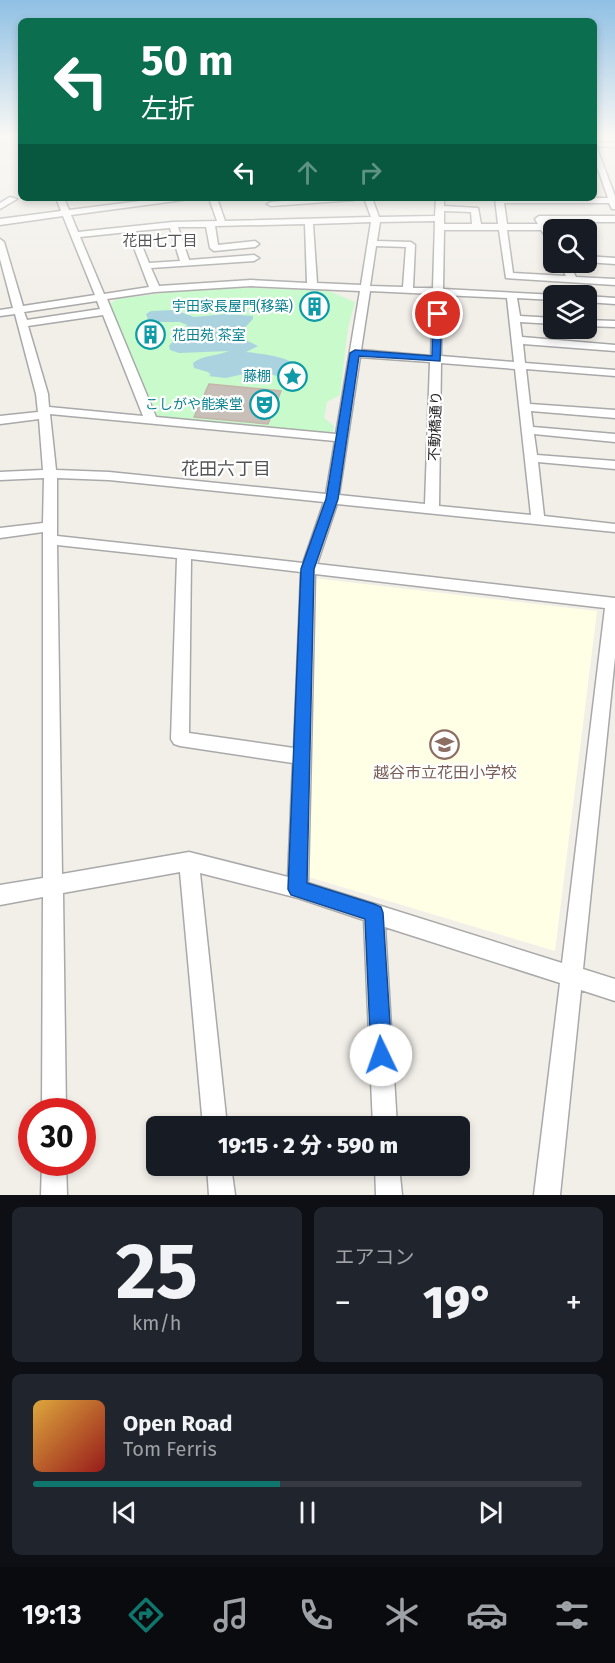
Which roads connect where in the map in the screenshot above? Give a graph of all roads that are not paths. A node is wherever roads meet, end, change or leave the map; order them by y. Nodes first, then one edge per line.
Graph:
1 (13, 199) dead end
2 (61, 201) edge
3 (161, 201) edge
4 (214, 201) edge
5 (270, 201) edge
6 (369, 201) edge
7 (440, 201) edge
8 (500, 201) edge
9 (529, 201) edge
10 (557, 201) edge
11 (575, 201) edge
12 (614, 203) edge
13 (0, 207) edge
14 (66, 214) junction
15 (440, 218) junction
16 (567, 219) edge
17 (597, 219) edge
18 (615, 219) edge
19 (376, 220) junction
20 (0, 222) edge
21 (309, 222) junction
22 (280, 223) junction
23 (541, 223) junction
24 (210, 224) junction
25 (222, 224) junction
26 (257, 224) junction
27 (172, 225) junction
28 (543, 226) edge
29 (477, 227) junction
30 (503, 227) junction
31 (131, 229) junction
32 (75, 235) junction
33 (0, 242) edge
34 (373, 243) junction
35 (255, 244) junction
36 (597, 260) edge
37 (615, 261) edge
38 (185, 263) junction
39 (146, 266) junction
40 (252, 271) junction
41 (569, 273) edge
42 (572, 279) junction
43 (615, 282) edge
44 (312, 285) junction
45 (366, 288) junction
46 (155, 289) junction
47 (408, 290) junction
48 (438, 292) junction
49 (512, 295) junction
50 (543, 296) edge
51 (100, 297) junction
52 (597, 300) edge
53 (615, 301) edge
54 (19, 310) junction
55 (106, 311) junction
56 (0, 313) edge
57 (515, 319) junction
58 (543, 320) edge
59 (597, 323) edge
60 (23, 324) junction
61 (615, 324) edge
62 (518, 340) junction
63 (615, 348) edge
64 (355, 353) junction
65 (437, 359) junction
66 (520, 366) junction
67 (615, 373) edge
68 (525, 407) junction
69 (45, 413) junction
70 (615, 414) edge
71 (0, 420) edge
72 (151, 420) junction
73 (528, 430) junction
74 (342, 438) junction
75 (615, 438) edge
76 (531, 458) junction
77 (615, 465) edge
78 (50, 474) junction
79 (0, 476) edge
80 (332, 499) junction
81 (432, 509) junction
82 (538, 520) junction
83 (615, 528) edge
84 (0, 533) edge
85 (50, 534) junction
86 (184, 554) junction
87 (308, 569) junction
88 (614, 604) edge
89 (302, 757) junction
90 (189, 861) junction
91 (52, 886) junction
92 (298, 889) junction
93 (0, 895) edge
94 (374, 913) junction
95 (572, 976) junction
96 (615, 990) edge
97 (54, 1098) edge
98 (214, 1116) edge
99 (384, 1116) edge
100 (54, 1176) edge
101 (220, 1176) edge
102 (388, 1176) edge
103 (54, 1195) edge
104 (222, 1195) edge
105 (389, 1195) edge
106 (547, 1195) edge

1 - 13 street
2 - 14 street
3 - 14 street
4 - 25 street
5 - 22 street
6 - 19 street
7 - 15 street, 不動橋通り
8 - 30 street
9 - 23 street
10 - 16 street
11 - 12 street
14 - 20 street
14 - 32 street
15 - 19 street
15 - 29 street
15 - 29 street
15 - 48 street, 不動橋通り
17 - 18 street
19 - 21 street
19 - 34 street
21 - 22 street
21 - 44 street
22 - 26 street
23 - 28 street
23 - 30 street
24 - 25 street
24 - 27 street
24 - 35 street
25 - 26 street
26 - 35 street
27 - 31 street
27 - 38 street
29 - 30 street
30 - 42 street
31 - 32 street
31 - 39 street
32 - 51 street
33 - 54 street
34 - 45 street
34 - 47 street
35 - 40 street
36 - 37 street
38 - 39 street
38 - 40 street
39 - 46 street
40 - 44 street
40 - 46 street
41 - 42 street
42 - 43 street
44 - 45 street
45 - 47 street
45 - 64 street
46 - 51 street
47 - 48 street
48 - 49 street
48 - 65 street, 不動橋通り
49 - 50 street
49 - 57 street
51 - 54 street
51 - 55 street
52 - 53 street
54 - 56 street
54 - 60 street
55 - 60 street
55 - 72 street
57 - 58 street
57 - 62 street
59 - 61 street
60 - 69 street
62 - 63 street
62 - 66 street
64 - 65 street
64 - 74 street
65 - 66 street
65 - 81 street, 不動橋通り
66 - 67 street
66 - 68 street
68 - 70 street
68 - 73 street
69 - 71 street
69 - 72 street
69 - 78 street
72 - 74 street
73 - 75 street
73 - 76 street
74 - 80 street
76 - 77 street
76 - 82 street
78 - 79 street
78 - 80 street
78 - 85 street
80 - 81 street
80 - 87 street
81 - 82 street
82 - 83 street
84 - 85 street
85 - 86 street
85 - 91 street
86 - 87 street
86 - 89 street
87 - 88 street
87 - 89 street
88 - 95 street
89 - 92 street
90 - 91 street
90 - 92 street
90 - 98 street
91 - 93 street
91 - 97 street
92 - 94 street
94 - 95 street
94 - 99 street
95 - 96 street
95 - 106 street
100 - 103 street
101 - 104 street
102 - 105 street

